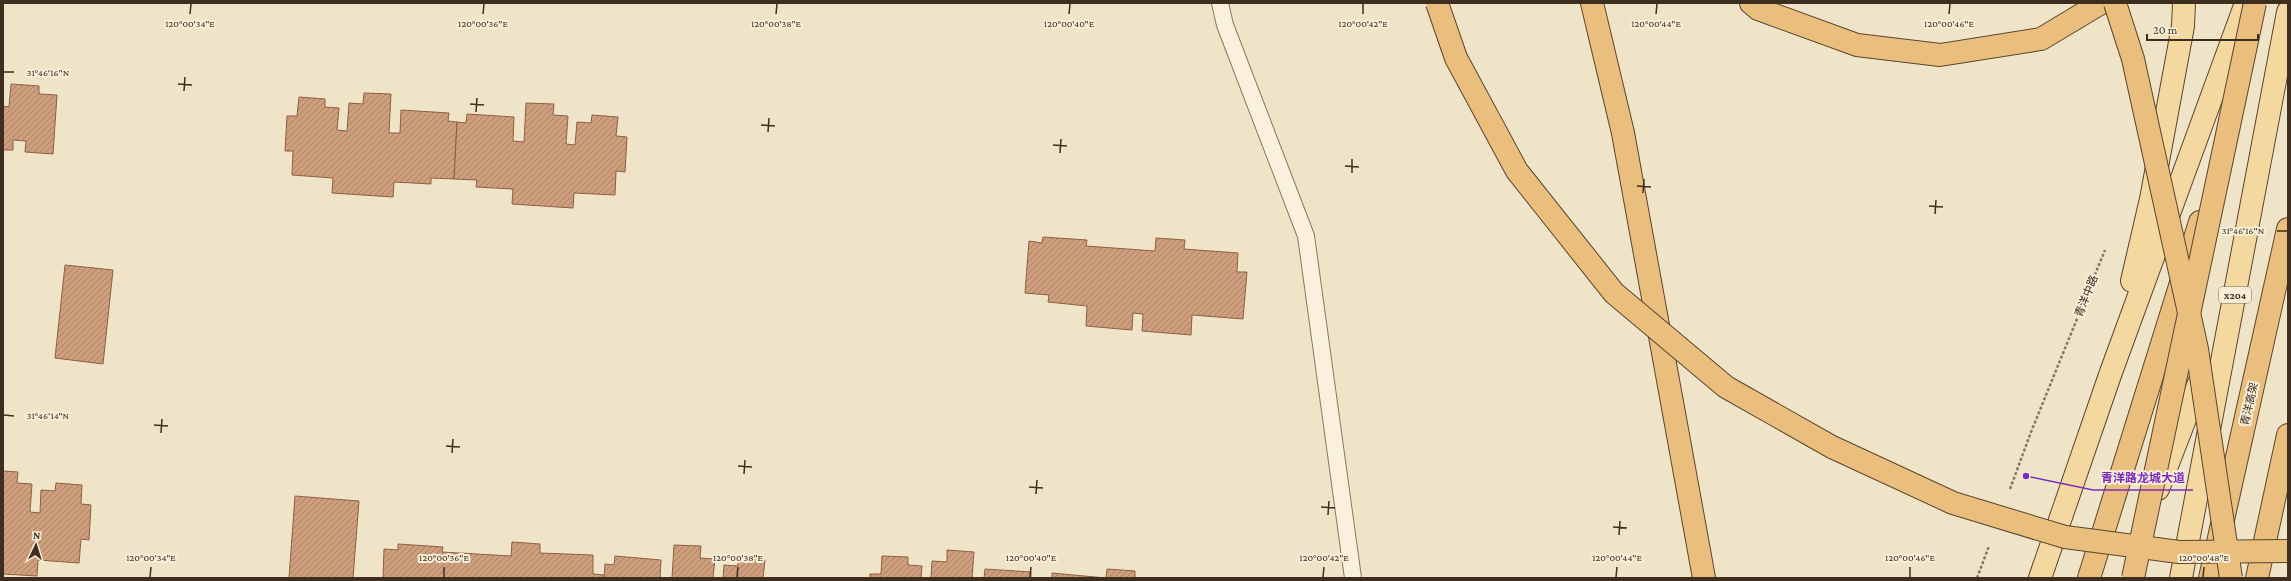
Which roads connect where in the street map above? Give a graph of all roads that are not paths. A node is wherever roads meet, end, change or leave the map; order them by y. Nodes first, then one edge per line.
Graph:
1 (1220, 3) edge
2 (1437, 3) edge
3 (1592, 3) edge
4 (1750, 3) edge
5 (2102, 3) edge
6 (2115, 3) edge
7 (2184, 3) edge
8 (2246, 3) edge
9 (2255, 3) edge
10 (2288, 12) edge
11 (2231, 122) junction
12 (2288, 229) edge
13 (2238, 280) junction
14 (2110, 375) junction
15 (2288, 435) edge
16 (2288, 551) edge
17 (1353, 578) edge
18 (1704, 578) edge
19 (2040, 578) edge
20 (2089, 578) edge
21 (2124, 578) edge
22 (2133, 578) edge
23 (2181, 578) edge
24 (2210, 578) edge
25 (2231, 578) edge
26 (2257, 578) edge

1 - 17 lane
2 - 16 highway, bridge
3 - 18 highway
4 - 5 highway
6 - 25 highway, bridge
7 - 14 main road
8 - 14 main road
9 - 11 highway, bridge
10 - 13 main road, X204
11 - 20 highway, bridge
11 - 22 highway, bridge
12 - 24 highway, 青洋高架, bridge
13 - 21 main road
13 - 23 main road, X204
14 - 19 main road
15 - 26 highway

